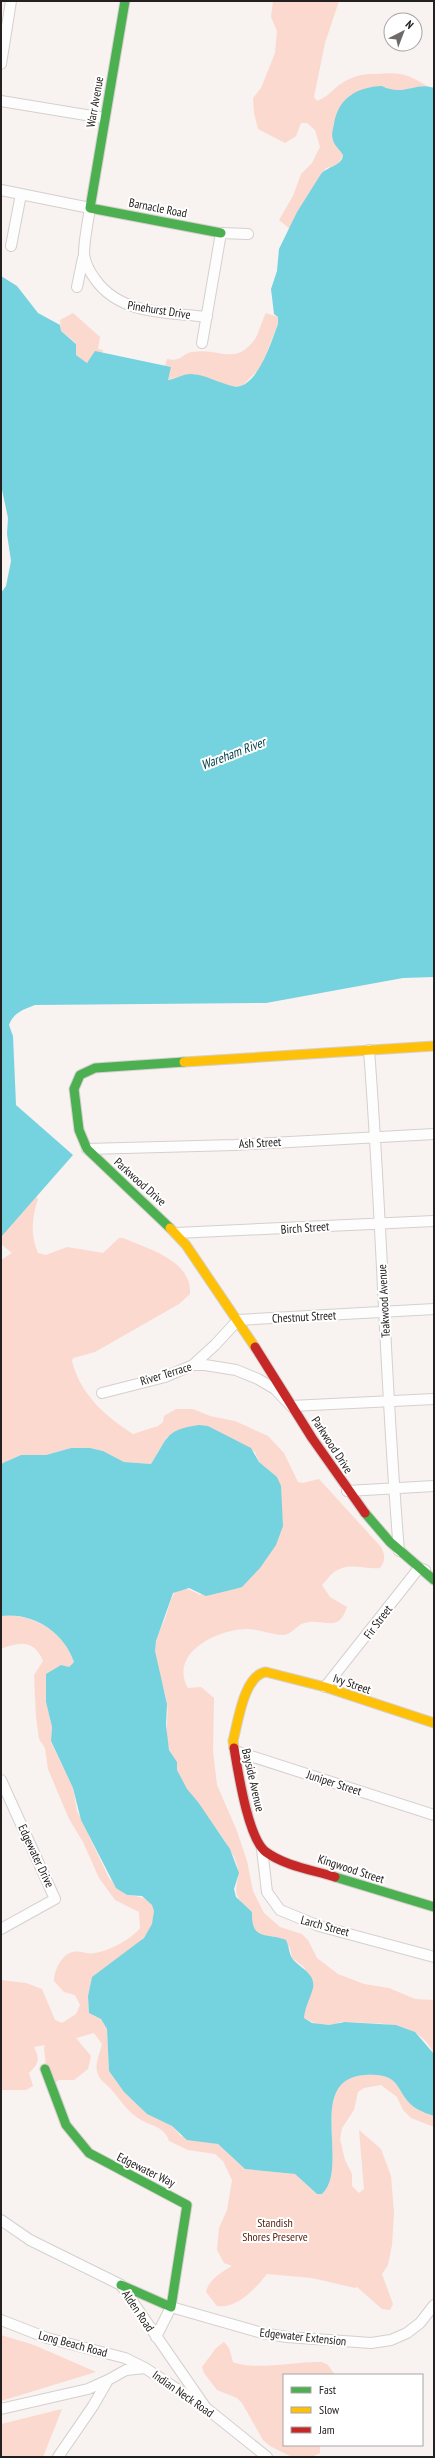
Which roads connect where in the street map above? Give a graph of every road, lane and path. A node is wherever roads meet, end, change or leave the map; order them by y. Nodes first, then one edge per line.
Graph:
1 (11, 1) edge
2 (125, 1) edge
3 (1, 64) edge
4 (1, 101) edge
5 (104, 118) junction
6 (1, 190) edge
7 (21, 194) junction
8 (90, 208) junction
9 (221, 233) junction
10 (248, 234) dead end
11 (11, 246) dead end
12 (84, 254) junction
13 (77, 288) dead end
14 (207, 317) junction
15 (202, 343) dead end
16 (434, 1046) edge
17 (369, 1050) junction
18 (434, 1134) edge
19 (374, 1138) junction
20 (87, 1149) junction
21 (434, 1221) edge
22 (381, 1223) junction
23 (176, 1233) junction
24 (434, 1309) edge
25 (386, 1312) junction
26 (238, 1320) junction
27 (193, 1365) junction
28 (102, 1393) dead end
29 (434, 1399) edge
30 (388, 1401) junction
31 (291, 1406) junction
32 (434, 1486) edge
33 (393, 1488) junction
34 (347, 1491) junction
35 (399, 1551) junction
36 (419, 1568) junction
37 (434, 1573) edge
38 (434, 1580) edge
39 (261, 1673) joint
40 (325, 1688) junction
41 (434, 1723) edge
42 (235, 1751) junction
43 (1, 1780) edge
44 (434, 1815) edge
45 (262, 1849) junction
46 (434, 1907) edge
47 (1, 1929) edge
48 (434, 1957) edge
49 (45, 2069) dead end
50 (1, 2220) edge
51 (121, 2285) junction
52 (434, 2305) edge
53 (171, 2306) junction
54 (1, 2320) edge
55 (156, 2337) junction
56 (145, 2368) junction
57 (108, 2380) junction
58 (206, 2408) junction
59 (1, 2409) edge
60 (58, 2457) edge
61 (267, 2457) edge

1 - 3 street
2 - 5 street, Warr Avenue
4 - 5 street
5 - 8 street, Warr Avenue
6 - 7 street
7 - 8 street
7 - 11 street
8 - 9 street, Barnacle Road
8 - 12 street, Pinehurst Drive
9 - 10 street
9 - 14 street
12 - 13 street
12 - 14 street, Pinehurst Drive
14 - 15 street
16 - 17 street, Parkwood Drive
17 - 19 street, Teakwood Avenue
17 - 20 street, Parkwood Drive
18 - 19 street, Ash Street
19 - 20 street, Ash Street
19 - 22 street, Teakwood Avenue
20 - 23 street, Parkwood Drive
21 - 22 street, Birch Street
22 - 23 street, Birch Street
22 - 25 street, Teakwood Avenue
23 - 26 street, Parkwood Drive
24 - 25 street, Chestnut Street
25 - 26 street, Chestnut Street
25 - 30 street, Teakwood Avenue
26 - 27 street
26 - 31 street, Parkwood Drive
27 - 28 street, River Terrace
27 - 31 street, River Terrace
29 - 30 street
30 - 31 street
30 - 33 street, Teakwood Avenue
31 - 34 street, Parkwood Drive
32 - 33 street
33 - 34 street
33 - 35 street, Teakwood Avenue
34 - 35 street, Parkwood Drive
35 - 36 street, Parkwood Drive
36 - 37 street
36 - 38 street, Parkwood Drive
36 - 40 street, Fir Street
39 - 40 street, Ivy Street
39 - 42 street, Bayside Avenue
40 - 41 street, Ivy Street
42 - 44 street, Juniper Street
42 - 45 street, Bayside Avenue
43 - 47 street, Edgewater Drive
45 - 46 street, Kingwood Street
45 - 48 street, Larch Street
49 - 53 street, Edgewater Way
50 - 51 street, Alden Road
51 - 53 street
51 - 55 street, Alden Road
52 - 53 street, Edgewater Extension
53 - 55 street
54 - 56 street, Long Beach Road
55 - 58 street, Alden Road
56 - 57 street, Indian Neck Road
56 - 58 street, Indian Neck Road
57 - 59 street, Indian Neck Road
57 - 60 street
58 - 61 street, Indian Neck Road

